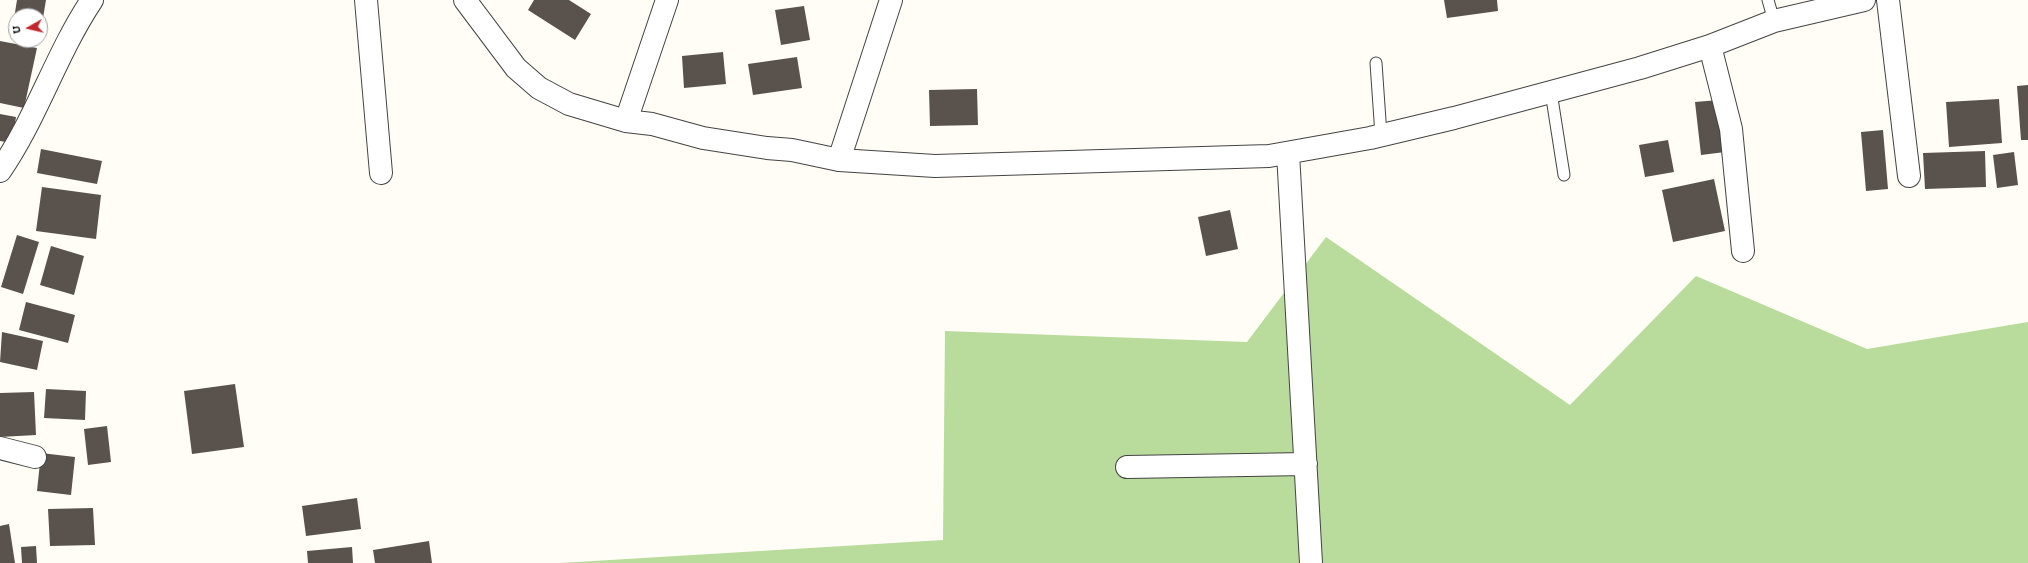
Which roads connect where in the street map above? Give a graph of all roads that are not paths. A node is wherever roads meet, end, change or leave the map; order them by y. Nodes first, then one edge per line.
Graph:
1 (92, 0) edge
2 (366, 0) edge
3 (465, 0) edge
4 (667, 0) edge
5 (892, 0) edge
6 (1768, 0) edge
7 (1864, 0) edge
8 (1888, 0) edge
9 (1774, 21) junction
10 (1710, 46) junction
11 (1376, 63) dead end
12 (1551, 92) junction
13 (626, 120) junction
14 (1381, 135) junction
15 (9, 144) edge
16 (1288, 153) junction
17 (839, 160) junction
18 (0, 171) edge
19 (381, 173) dead end
20 (1564, 175) dead end
21 (1909, 176) dead end
22 (1743, 251) dead end
23 (0, 448) edge
24 (35, 457) dead end
25 (1306, 464) junction
26 (1127, 467) dead end
27 (1312, 563) edge

1 - 15 street
2 - 19 street
3 - 13 street
4 - 13 street
5 - 17 street
6 - 9 lane
7 - 9 street
8 - 21 street
9 - 10 street
10 - 12 street
10 - 22 street
11 - 14 lane
12 - 14 street
12 - 20 lane
13 - 17 street
14 - 16 street
15 - 18 street
16 - 17 street
16 - 25 street
23 - 24 street
25 - 26 street
25 - 27 street

